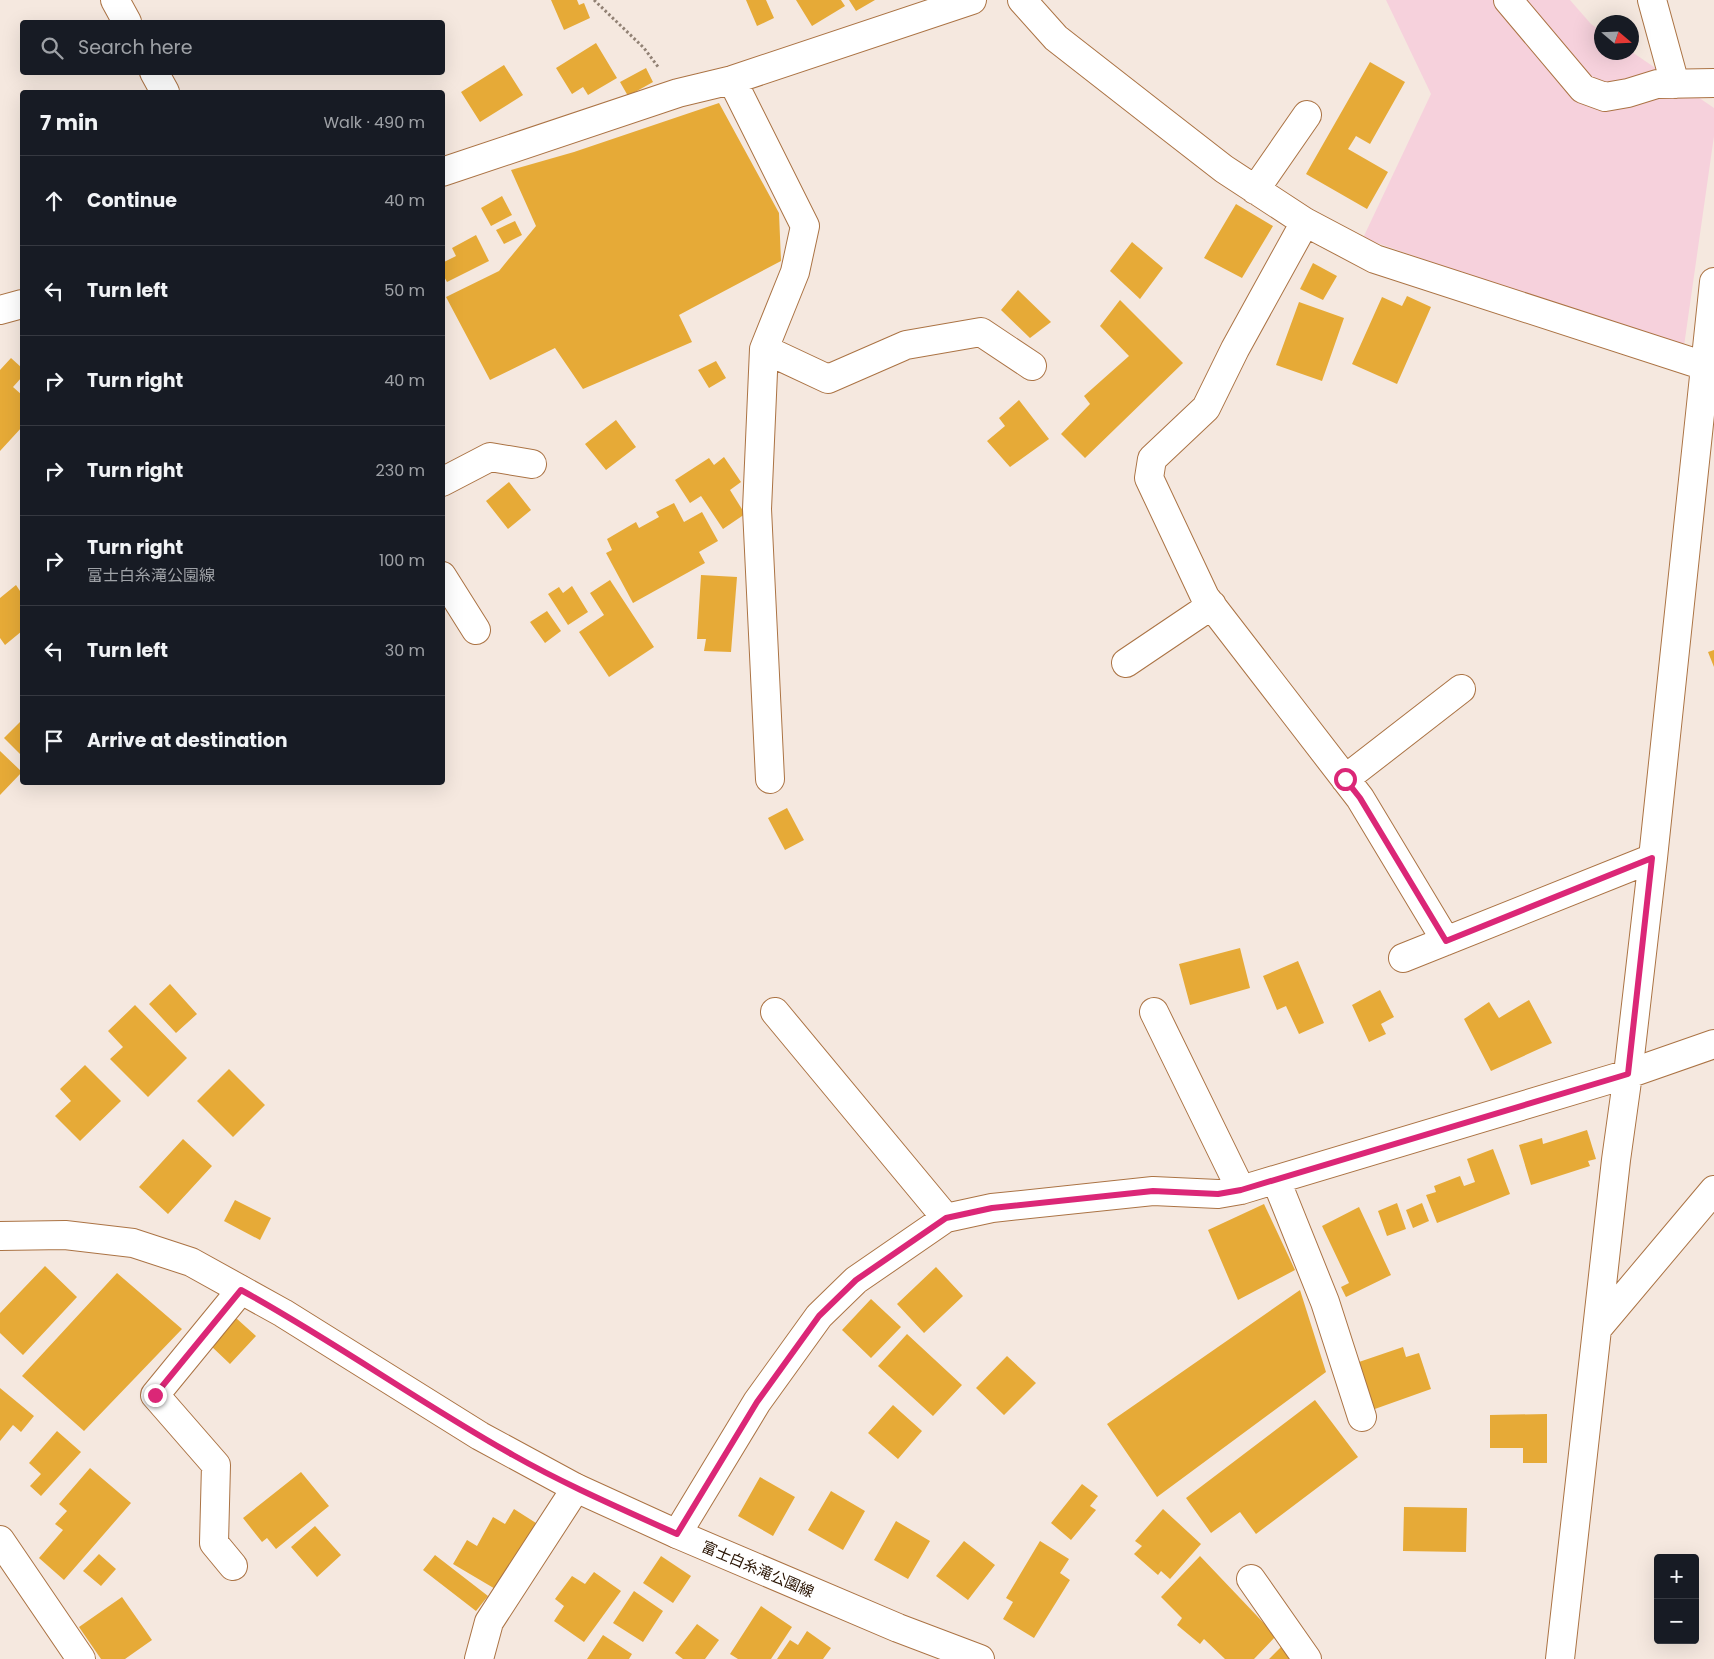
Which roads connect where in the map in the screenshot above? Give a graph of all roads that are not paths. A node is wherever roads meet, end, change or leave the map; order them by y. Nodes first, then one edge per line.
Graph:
1 (115, 0) edge
2 (972, 0) edge
3 (1022, 0) edge
4 (1508, 0) edge
5 (1652, 0) edge
6 (126, 20) edge
7 (156, 75) edge
8 (732, 80) junction
9 (1714, 83) edge
10 (1675, 84) junction
11 (164, 90) edge
12 (1307, 115) dead end
13 (445, 171) edge
14 (1256, 190) junction
15 (1306, 222) junction
16 (1714, 282) edge
17 (20, 305) edge
18 (0, 310) edge
19 (764, 349) junction
20 (1032, 366) dead end
21 (1710, 369) edge
22 (532, 464) dead end
23 (445, 480) edge
24 (445, 581) edge
25 (1212, 606) junction
26 (476, 630) dead end
27 (1126, 663) dead end
28 (1461, 689) dead end
29 (770, 779) dead end
30 (1345, 779) junction
31 (1652, 858) junction
32 (1446, 941) junction
33 (1403, 958) dead end
34 (775, 1012) dead end
35 (1154, 1012) dead end
36 (1714, 1044) edge
37 (1628, 1074) junction
38 (1276, 1180) junction
39 (1241, 1190) junction
40 (1714, 1190) edge
41 (946, 1218) junction
42 (0, 1236) edge
43 (241, 1290) junction
44 (1597, 1329) junction
45 (1362, 1417) dead end
46 (576, 1488) junction
47 (677, 1534) junction
48 (0, 1540) edge
49 (233, 1566) dead end
50 (1251, 1579) dead end
51 (81, 1659) edge
52 (479, 1659) edge
53 (980, 1659) edge
54 (1308, 1659) edge
55 (1560, 1659) edge

1 - 6 street
2 - 8 street
3 - 14 street
4 - 10 street
5 - 10 street
7 - 11 street
8 - 13 street
8 - 19 street
9 - 10 street
12 - 14 street
14 - 15 street
15 - 21 street
15 - 25 street
16 - 21 street
17 - 18 street
19 - 20 street
19 - 29 street
21 - 31 street
22 - 23 street
24 - 26 street
25 - 27 street
25 - 30 street
28 - 30 street
30 - 32 street
31 - 32 street
31 - 37 street
32 - 33 street
34 - 41 street
35 - 39 street
36 - 37 street
37 - 38 street
37 - 44 street
38 - 39 street
38 - 45 street
39 - 41 street
40 - 44 street
41 - 47 street
42 - 43 street, 富士白糸滝公園線
43 - 46 street, 富士白糸滝公園線
43 - 49 street
44 - 55 street
46 - 47 street, 富士白糸滝公園線
46 - 52 street
47 - 53 street, 富士白糸滝公園線
48 - 51 street
50 - 54 street

